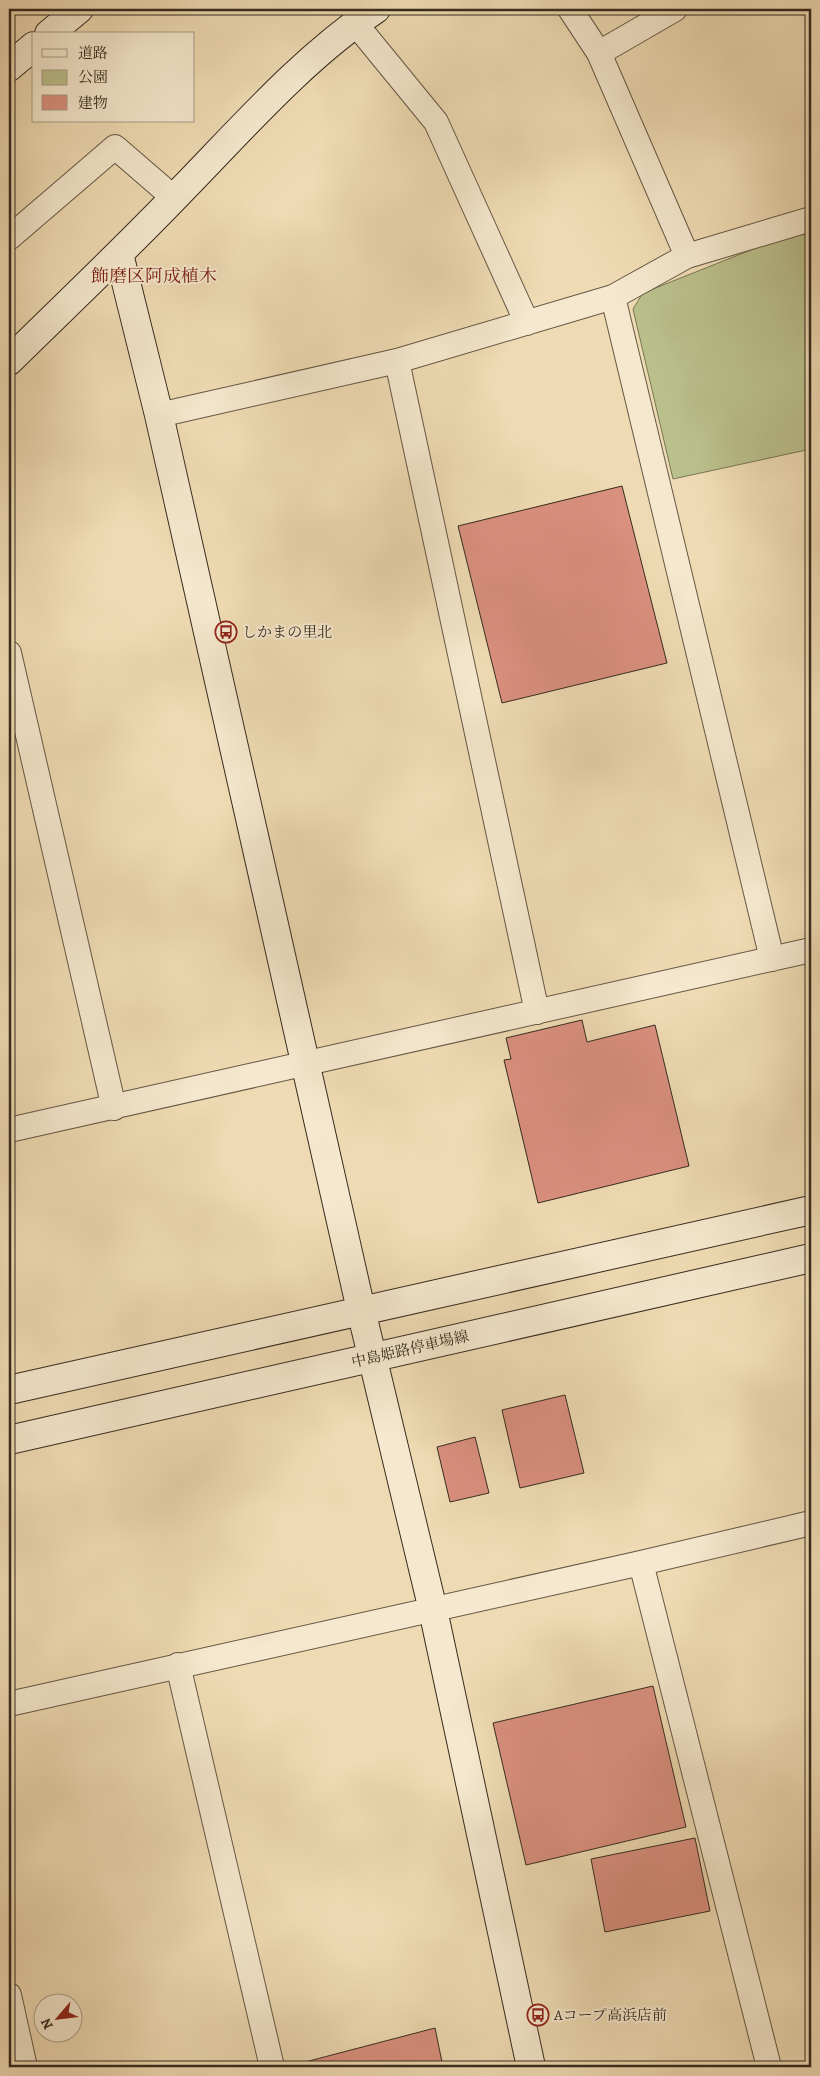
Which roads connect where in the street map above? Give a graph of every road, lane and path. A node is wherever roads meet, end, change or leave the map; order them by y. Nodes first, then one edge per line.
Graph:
1 (79, 9) edge
2 (570, 9) edge
3 (675, 9) edge
4 (366, 16) edge
5 (51, 32) edge
6 (32, 48) edge
7 (599, 53) junction
8 (9, 67) edge
9 (174, 198) junction
10 (811, 219) edge
11 (9, 238) edge
12 (119, 254) junction
13 (687, 256) junction
14 (613, 297) junction
15 (527, 323) junction
16 (9, 361) edge
17 (397, 361) junction
18 (159, 415) junction
19 (9, 653) edge
20 (811, 950) edge
21 (772, 959) junction
22 (538, 1012) junction
23 (306, 1064) junction
24 (114, 1108) junction
25 (9, 1130) edge
26 (811, 1210) edge
27 (811, 1258) edge
28 (361, 1310) junction
29 (373, 1358) junction
30 (9, 1390) edge
31 (9, 1440) edge
32 (811, 1523) edge
33 (641, 1563) junction
34 (433, 1610) junction
35 (178, 1665) junction
36 (9, 1704) edge
37 (9, 1995) edge
38 (26, 2067) edge
39 (272, 2067) edge
40 (531, 2067) edge
41 (769, 2067) edge

1 - 5 street
2 - 7 street
3 - 7 street
4 - 9 street
4 - 15 street
6 - 8 street
7 - 13 street
9 - 11 street
9 - 12 street
10 - 13 street
12 - 16 street
12 - 18 street
13 - 14 street
14 - 15 street
14 - 21 street
15 - 17 street
17 - 18 street
17 - 22 street
18 - 23 street
19 - 24 street
20 - 21 street
21 - 22 street
22 - 23 street
23 - 24 street
23 - 28 street
24 - 25 street
26 - 28 street
27 - 29 street, 中島姫路停車場線
28 - 29 street
28 - 30 street
29 - 31 street, 中島姫路停車場線
29 - 34 street
32 - 33 street
33 - 34 street
33 - 41 street
34 - 35 street
34 - 40 street
35 - 36 street
35 - 39 street
37 - 38 street

